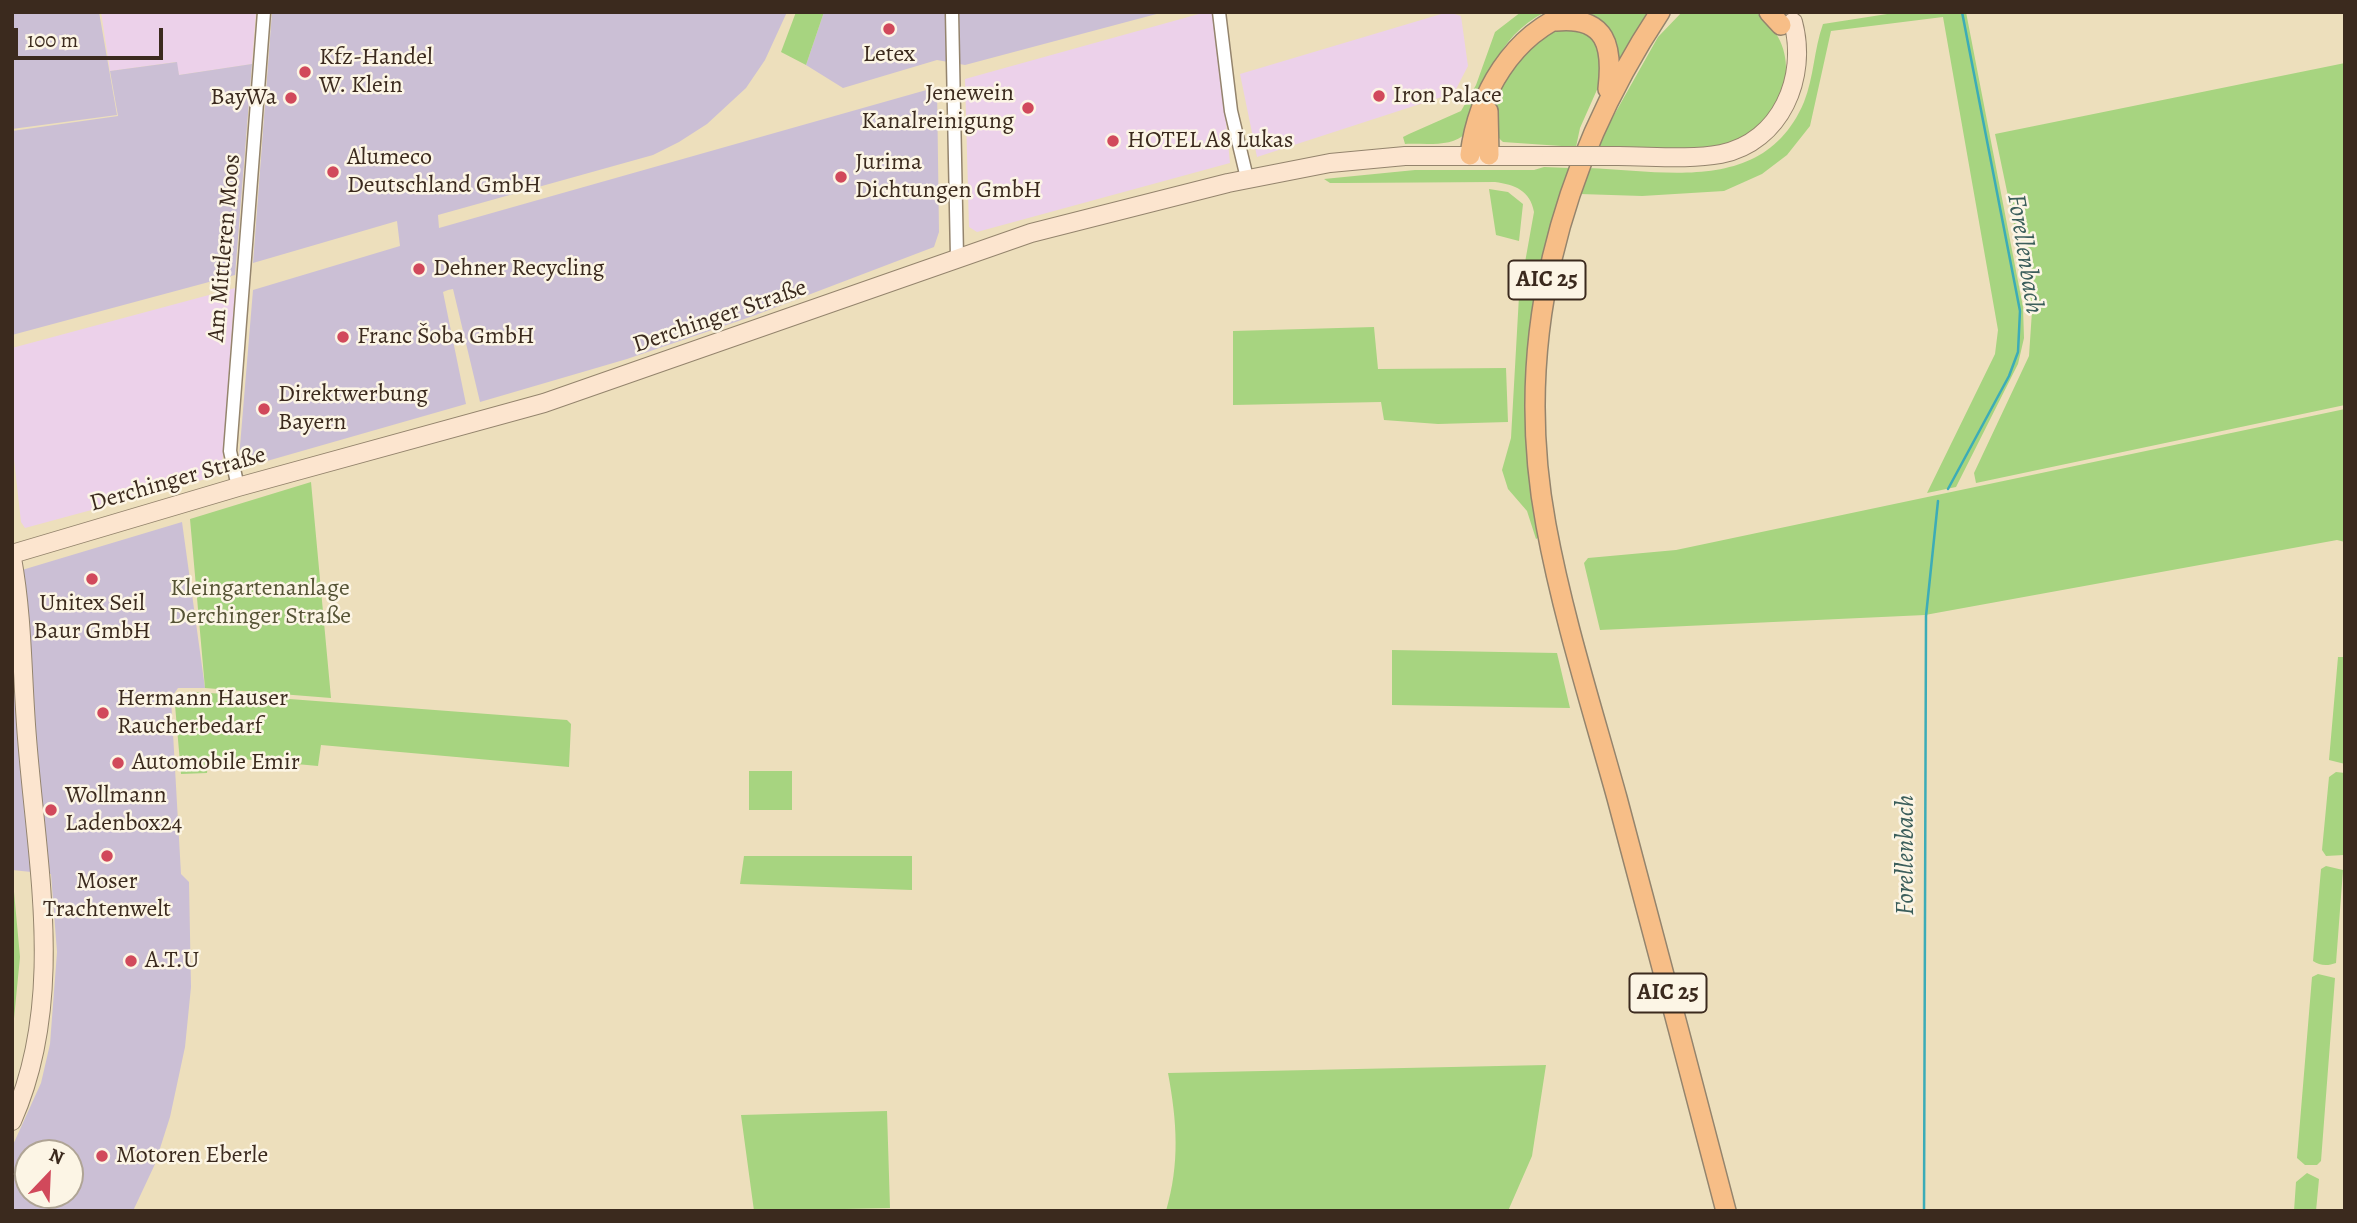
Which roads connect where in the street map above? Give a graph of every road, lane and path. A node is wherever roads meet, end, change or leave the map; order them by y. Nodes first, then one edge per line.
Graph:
1 (264, 12) edge
2 (952, 12) edge
3 (1219, 12) edge
4 (1572, 12) edge
5 (1660, 12) edge
6 (1671, 12) edge
7 (1783, 18) edge
8 (1552, 22) junction
9 (1646, 33) junction
10 (1607, 99) junction
11 (1480, 155) junction
12 (1247, 178) junction
13 (957, 257) junction
14 (237, 487) junction
15 (12, 556) edge
16 (12, 694) edge
17 (12, 1097) edge
18 (12, 1121) edge
19 (1726, 1211) edge

1 - 14 street, Am Mittleren Moos
2 - 13 street
3 - 12 street
4 - 8 main road
5 - 9 main road, AIC 25
6 - 9 main road
7 - 11 main road, Derchinger Straße, bridge
8 - 10 main road
8 - 11 main road
9 - 10 main road, AIC 25
10 - 19 main road, AIC 25
11 - 12 main road, Derchinger Straße
12 - 13 main road, Derchinger Straße
13 - 14 main road, Derchinger Straße
14 - 15 main road, Derchinger Straße
15 - 18 main road
16 - 17 main road

